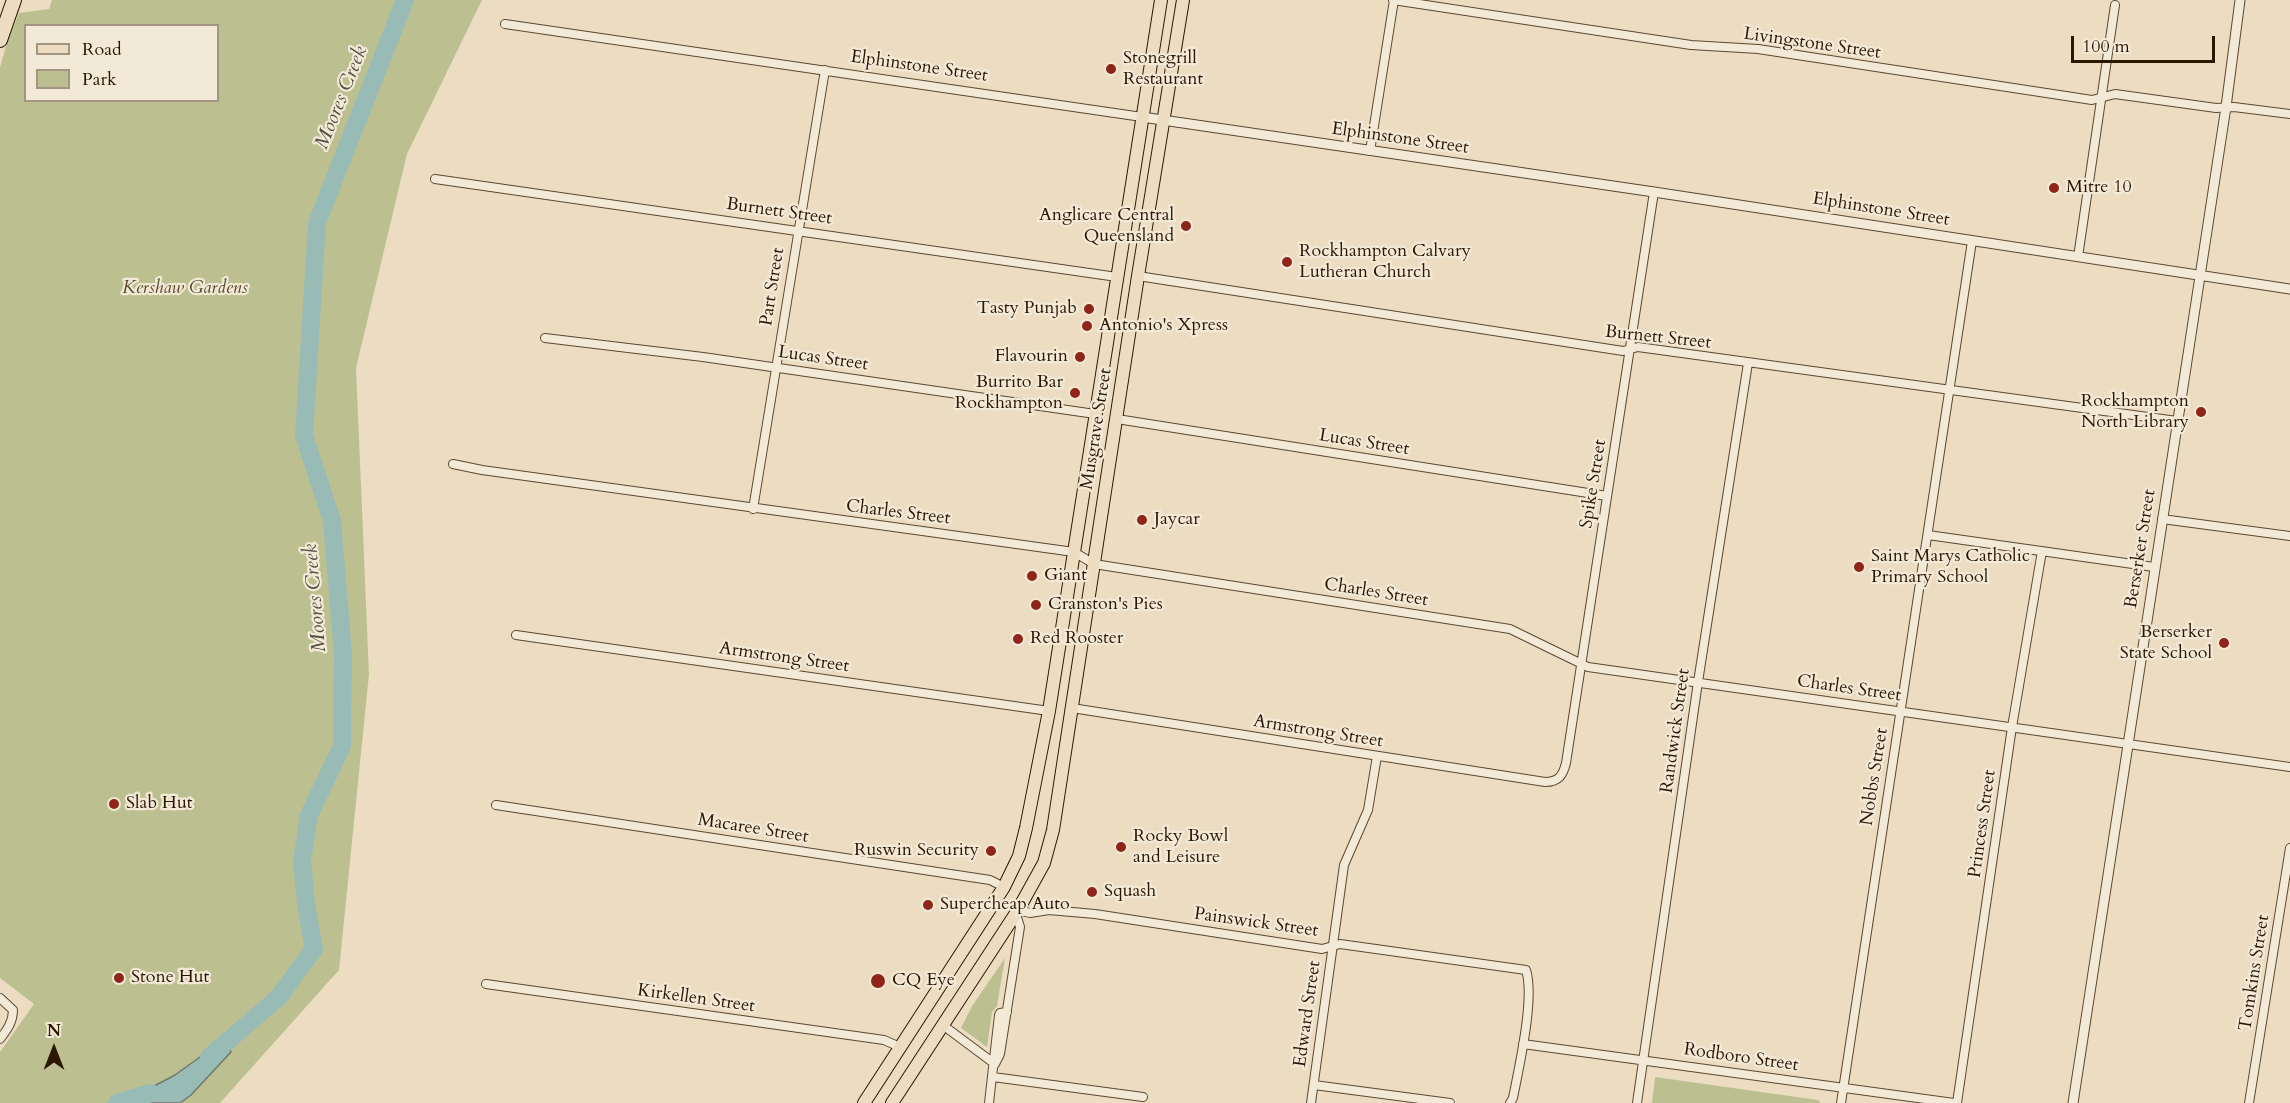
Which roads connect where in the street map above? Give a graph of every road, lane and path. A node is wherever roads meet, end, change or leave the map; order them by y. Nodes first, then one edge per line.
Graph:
1 (1161, 0) edge
2 (1183, 0) edge
3 (1394, 0) edge
4 (2240, 0) edge
5 (15, 3) edge
6 (2115, 5) dead end
7 (505, 24) dead end
8 (0, 40) edge
9 (825, 70) junction
10 (2102, 98) junction
11 (2226, 107) junction
12 (2290, 114) edge
13 (1142, 117) junction
14 (1164, 121) junction
15 (1370, 151) junction
16 (435, 179) dead end
17 (1654, 192) junction
18 (798, 230) junction
19 (1972, 241) junction
20 (2078, 257) junction
21 (1138, 276) junction
22 (2199, 276) junction
23 (1117, 277) junction
24 (2290, 290) edge
25 (545, 339) dead end
26 (1630, 349) junction
27 (1748, 363) junction
28 (776, 368) junction
29 (1950, 391) junction
30 (1095, 414) junction
31 (1117, 419) junction
32 (2177, 421) junction
33 (453, 464) dead end
34 (1607, 496) junction
35 (753, 509) junction
36 (2162, 519) junction
37 (1928, 535) junction
38 (2290, 536) edge
39 (2042, 551) junction
40 (1074, 552) junction
41 (1094, 564) junction
42 (2154, 567) junction
43 (516, 635) dead end
44 (1581, 662) junction
45 (1698, 682) junction
46 (1072, 708) junction
47 (1049, 711) junction
48 (1900, 711) junction
49 (2012, 727) junction
50 (2127, 743) junction
51 (1377, 756) junction
52 (2290, 767) edge
53 (1559, 778) joint
54 (496, 805) dead end
55 (2290, 848) edge
56 (1004, 887) junction
57 (1017, 912) junction
58 (1333, 946) junction
59 (486, 984) dead end
60 (0, 998) edge
61 (944, 1026) junction
62 (0, 1039) edge
63 (1523, 1044) junction
64 (900, 1047) junction
65 (1643, 1060) junction
66 (995, 1064) junction
67 (993, 1077) junction
68 (1314, 1085) junction
69 (1844, 1088) junction
70 (1143, 1097) dead end
71 (864, 1103) edge
72 (892, 1103) edge
73 (989, 1103) edge
74 (1311, 1103) edge
75 (1450, 1103) edge
76 (1510, 1103) edge
77 (1637, 1103) edge
78 (1841, 1103) edge
79 (1956, 1103) edge
80 (2073, 1103) edge
81 (2249, 1103) edge

1 - 13 main road, Musgrave Street
2 - 14 main road, Musgrave Street
3 - 10 street, Livingstone Street
3 - 15 street
4 - 11 street, Berserker Street
5 - 8 highway
6 - 10 street
7 - 9 street, Elphinstone Street
9 - 13 street, Elphinstone Street
9 - 18 street, Part Street
10 - 11 street, Livingstone Street
10 - 20 street
11 - 12 street, Livingstone Street
11 - 22 street, Berserker Street
13 - 14 street, Elphinstone Street
13 - 23 main road, Musgrave Street
14 - 15 street, Elphinstone Street
14 - 21 main road, Musgrave Street
15 - 17 street, Elphinstone Street
16 - 18 street, Burnett Street
17 - 19 street, Elphinstone Street
17 - 26 street, Spike Street
18 - 23 street, Burnett Street
18 - 28 street, Part Street
19 - 20 street, Elphinstone Street
19 - 29 street, Nobbs Street
20 - 22 street, Elphinstone Street
21 - 26 street, Burnett Street
21 - 31 main road, Musgrave Street
22 - 24 street, Elphinstone Street
22 - 32 street, Berserker Street
23 - 30 main road, Musgrave Street
25 - 28 street, Lucas Street
26 - 27 street, Burnett Street
26 - 34 street, Spike Street
27 - 29 street, Burnett Street
27 - 45 street, Randwick Street
28 - 30 street, Lucas Street
28 - 35 street, Part Street
29 - 32 street, Burnett Street
29 - 37 street, Nobbs Street
30 - 40 main road, Musgrave Street
31 - 34 street, Lucas Street
31 - 41 main road, Musgrave Street
32 - 36 street, Berserker Street
33 - 35 street, Charles Street
34 - 44 street, Spike Street
35 - 40 street, Charles Street
36 - 38 street
36 - 42 street, Berserker Street
37 - 39 street
37 - 48 street, Nobbs Street
39 - 42 street
39 - 49 street, Princess Street
40 - 41 street, Charles Street
40 - 47 main road, Musgrave Street
41 - 44 street, Charles Street
41 - 46 main road, Musgrave Street
42 - 50 street, Berserker Street
43 - 47 street, Armstrong Street
44 - 45 street, Charles Street
44 - 53 street, Spike Street
45 - 48 street, Charles Street
45 - 65 street, Randwick Street
46 - 51 street, Armstrong Street
46 - 57 main road, Musgrave Street
47 - 56 main road, Musgrave Street
48 - 49 street, Charles Street
48 - 69 street, Nobbs Street
49 - 50 street, Charles Street
49 - 79 street, Princess Street
50 - 52 street, Charles Street
50 - 80 street, Berserker Street
51 - 53 street, Armstrong Street
51 - 58 street, Edward Street
54 - 56 street, Macaree Street
55 - 81 street, Tomkins Street
56 - 64 main road, Musgrave Street
57 - 58 street, Painswick Street
57 - 61 main road, Musgrave Street
57 - 66 street
58 - 63 street, Painswick Street
58 - 68 street, Edward Street
59 - 64 street, Kirkellen Street
60 - 62 street
61 - 66 street
61 - 72 main road, Musgrave Street
63 - 65 street, Rodboro Street
63 - 76 street
64 - 71 main road, Musgrave Street
65 - 69 street, Rodboro Street
65 - 77 street, Randwick Street
66 - 67 street
67 - 70 street
67 - 73 street
68 - 74 street, Edward Street
68 - 75 street
69 - 78 street, Nobbs Street
69 - 79 street, Rodboro Street

